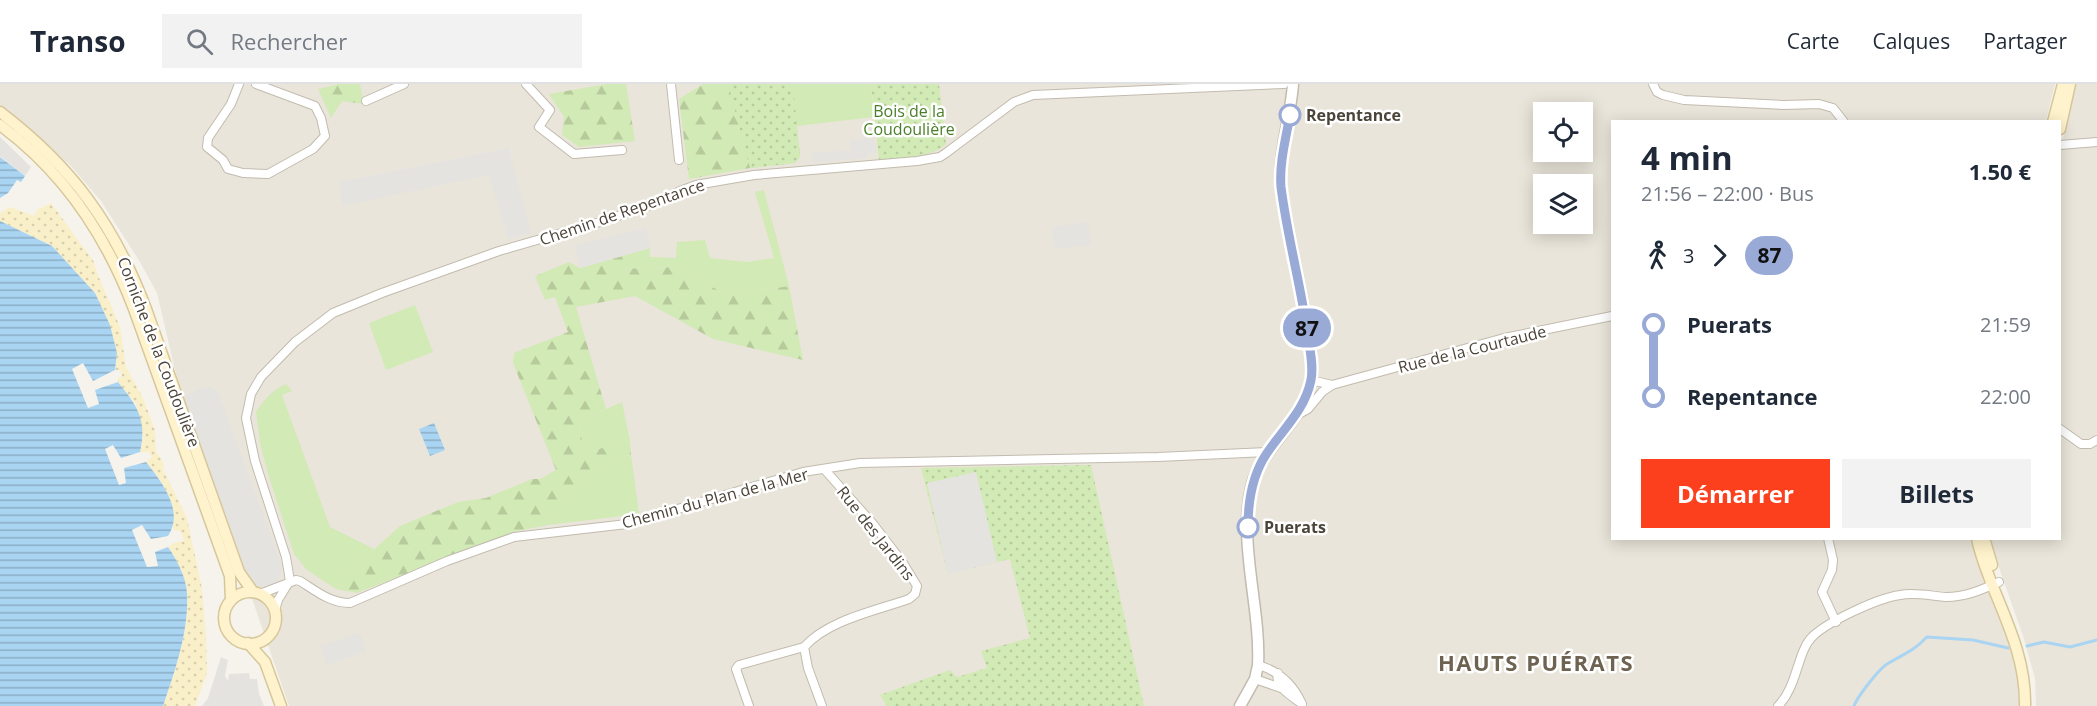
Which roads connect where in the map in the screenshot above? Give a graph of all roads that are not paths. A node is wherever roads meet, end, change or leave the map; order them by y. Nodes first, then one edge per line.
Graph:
1 (239, 84) edge
2 (256, 84) edge
3 (404, 84) edge
4 (526, 84) edge
5 (671, 84) edge
6 (1284, 84) edge
7 (1293, 84) edge
8 (1653, 84) edge
9 (2063, 84) edge
10 (2070, 84) edge
11 (366, 102) dead end
12 (0, 112) edge
13 (1842, 120) edge
14 (2054, 120) edge
15 (2061, 124) edge
16 (0, 125) edge
17 (2097, 142) edge
18 (2061, 144) edge
19 (622, 150) dead end
20 (679, 160) dead end
21 (1611, 316) edge
22 (1311, 380) junction
23 (1332, 385) junction
24 (1322, 392) junction
25 (1296, 416) junction
26 (2061, 430) edge
27 (2097, 440) edge
28 (1267, 452) junction
29 (825, 470) junction
30 (1828, 540) edge
31 (1978, 540) edge
32 (1985, 540) edge
33 (290, 581) junction
34 (1996, 584) junction
35 (257, 593) junction
36 (231, 600) junction
37 (274, 610) junction
38 (1836, 622) junction
39 (267, 636) junction
40 (248, 643) junction
41 (804, 647) junction
42 (265, 662) junction
43 (1258, 665) junction
44 (1278, 673) junction
45 (1255, 679) junction
46 (1283, 688) junction
47 (1303, 705) edge
48 (281, 706) edge
49 (749, 706) edge
50 (822, 706) edge
51 (1240, 706) edge
52 (1778, 706) edge
53 (2025, 706) edge
54 (2032, 706) edge

1 - 2 street
3 - 11 street
4 - 19 street
5 - 20 street
6 - 33 street, Chemin de Repentance
7 - 22 street
8 - 13 street
9 - 14 main road
10 - 15 main road
12 - 35 main road, Corniche de la Coudoulière
16 - 36 main road, Corniche de la Coudoulière
17 - 18 street
21 - 23 street, Rue de la Courtaude
22 - 23 street, Rue de la Courtaude
22 - 24 street
22 - 25 street
23 - 24 street, Rue de la Courtaude
24 - 25 street, Rue de la Courtaude
25 - 28 street
26 - 27 street
28 - 29 street, Chemin du Plan de la Mer
28 - 43 street
29 - 33 street, Chemin du Plan de la Mer
29 - 41 street, Rue des Jardins
30 - 38 street
31 - 34 main road
32 - 34 main road
33 - 35 street
33 - 37 street
34 - 38 street
34 - 53 main road
34 - 54 main road
35 - 36 main road
35 - 37 main road
36 - 40 main road
37 - 39 main road
38 - 52 street
39 - 40 main road
39 - 42 main road
40 - 42 main road
41 - 49 street
41 - 50 street
42 - 48 main road
43 - 44 street
43 - 45 street
44 - 46 street
44 - 47 street
45 - 46 street
45 - 51 street
46 - 47 street

